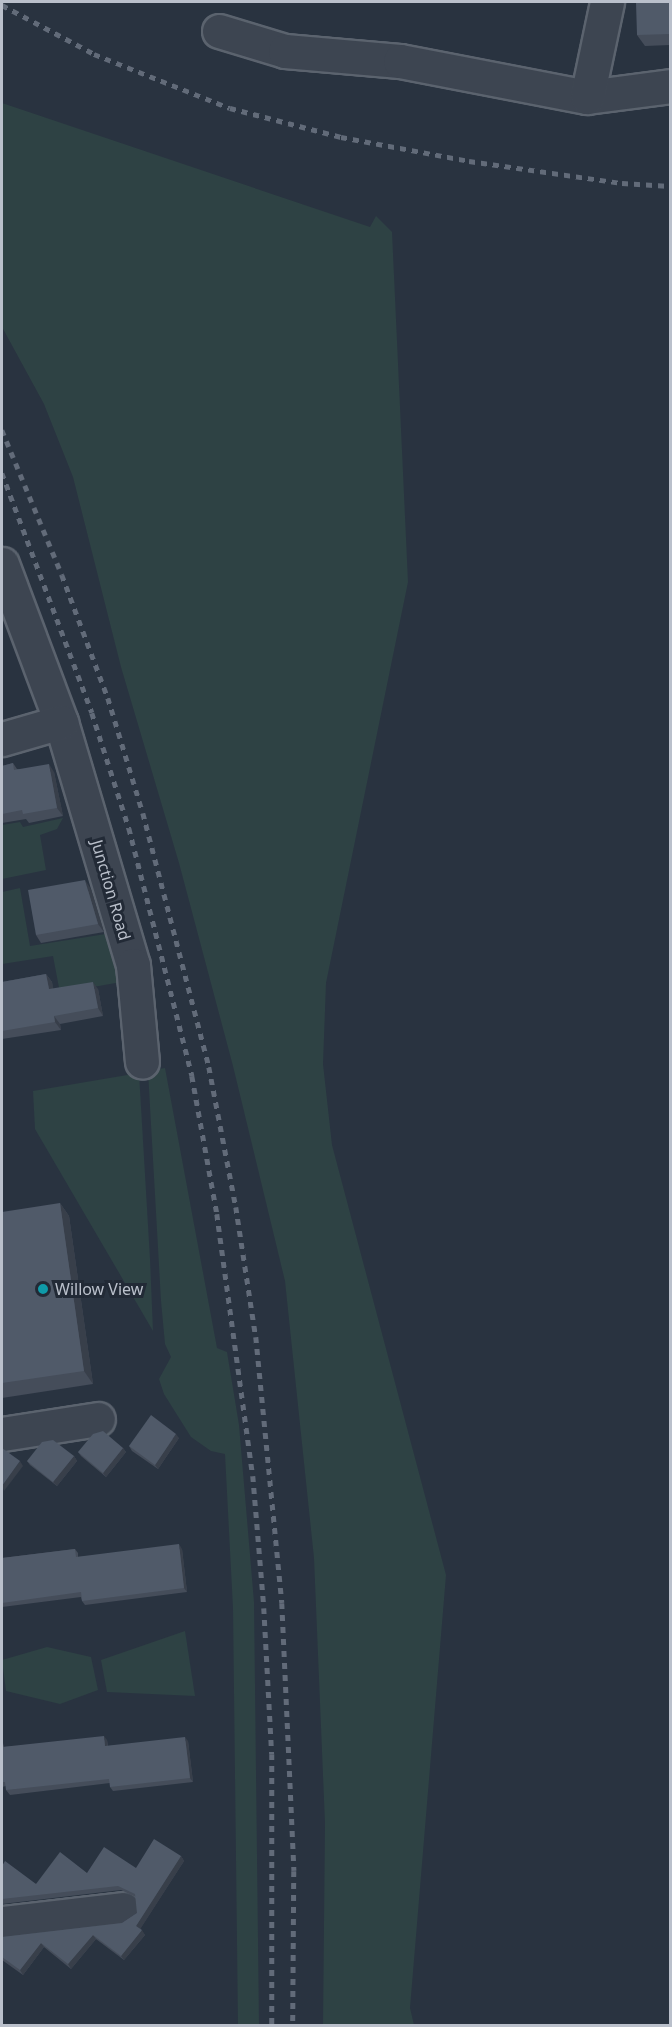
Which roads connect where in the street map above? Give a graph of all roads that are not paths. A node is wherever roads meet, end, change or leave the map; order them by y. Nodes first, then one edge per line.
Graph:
1 (607, 2) edge
2 (219, 31) dead end
3 (670, 86) edge
4 (587, 97) junction
5 (2, 564) edge
6 (62, 722) junction
7 (2, 740) edge
8 (142, 1062) dead end
9 (98, 1419) dead end
10 (2, 1434) edge
11 (123, 1909) dead end
12 (2, 1923) edge

1 - 4 street
2 - 4 street
3 - 4 street
5 - 6 street, Junction Road
6 - 7 street
6 - 8 street, Junction Road
9 - 10 street
11 - 12 street

